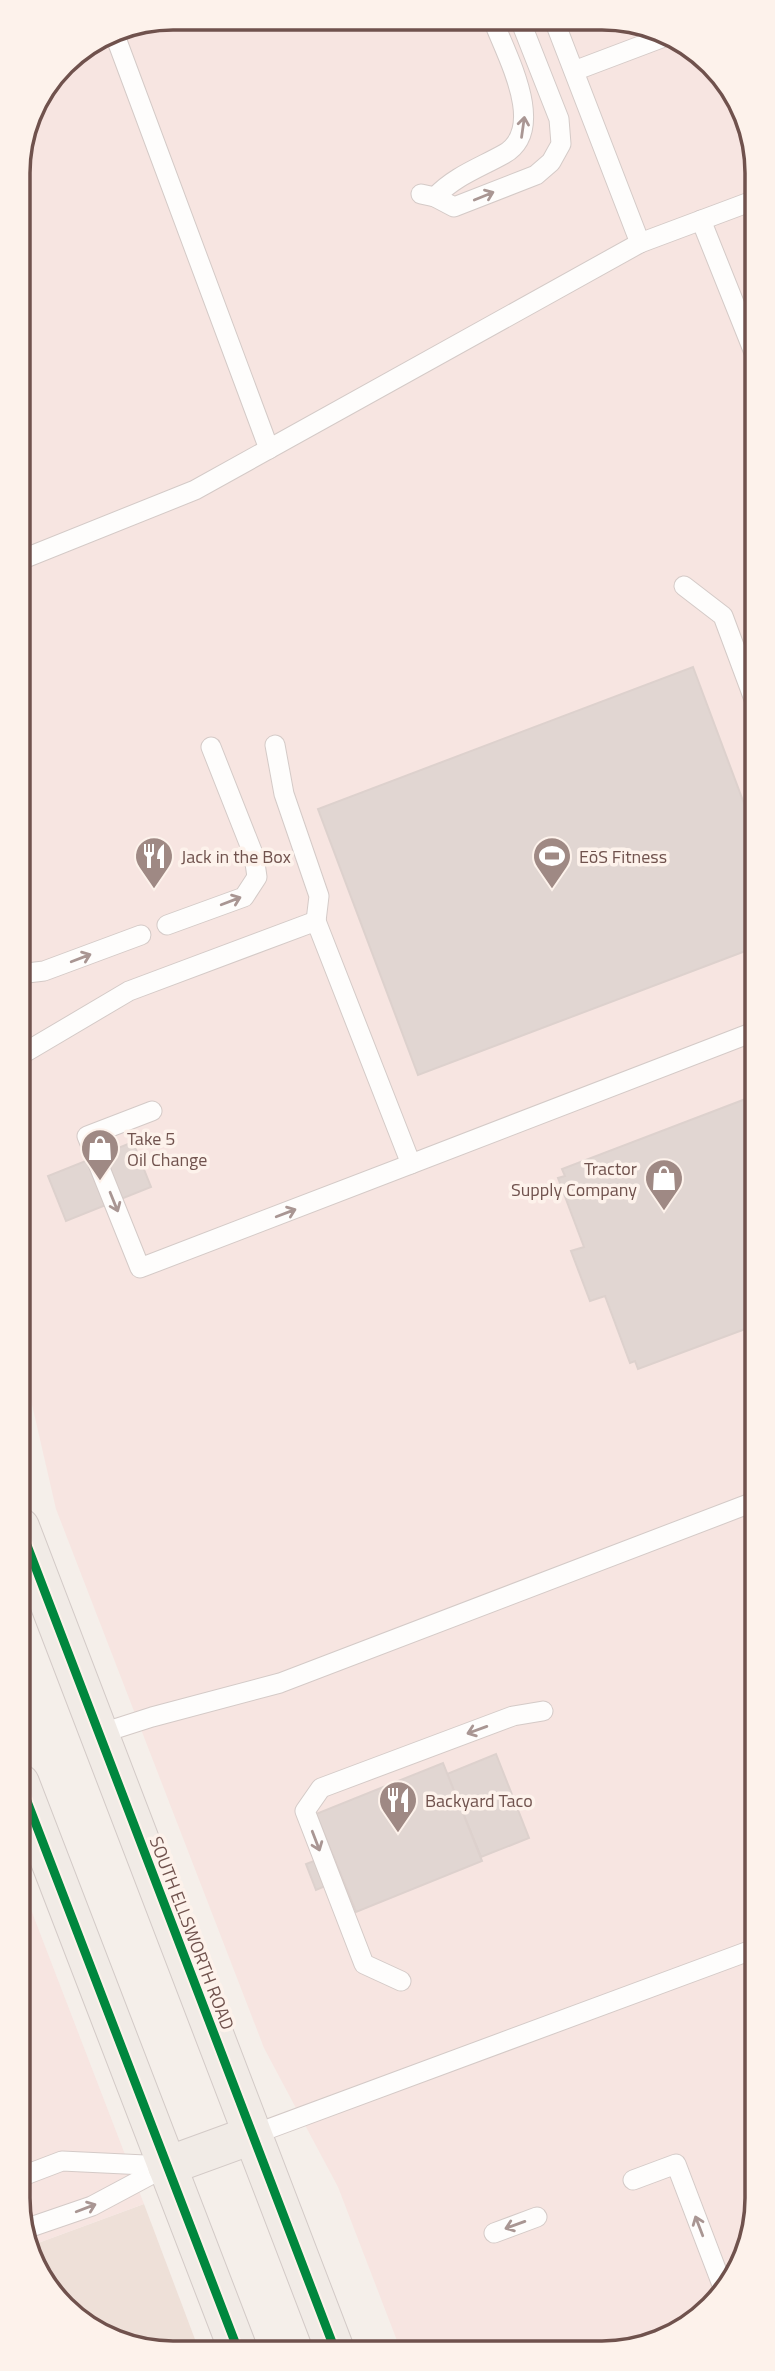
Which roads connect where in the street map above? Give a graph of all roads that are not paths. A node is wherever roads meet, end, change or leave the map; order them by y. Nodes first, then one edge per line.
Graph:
1 (497, 30) edge
2 (524, 30) edge
3 (558, 30) edge
4 (655, 40) edge
5 (117, 42) edge
6 (574, 71) junction
7 (745, 204) edge
8 (701, 220) junction
9 (640, 243) junction
10 (745, 330) edge
11 (268, 449) junction
12 (30, 556) edge
13 (684, 586) dead end
14 (745, 675) edge
15 (275, 745) dead end
16 (211, 747) dead end
17 (316, 921) junction
18 (167, 925) dead end
19 (141, 935) dead end
20 (30, 973) edge
21 (745, 1035) edge
22 (30, 1049) edge
23 (152, 1111) dead end
24 (411, 1164) junction
25 (745, 1505) edge
26 (30, 1553) edge
27 (543, 1711) dead end
28 (99, 1734) junction
29 (30, 1809) edge
30 (745, 1952) edge
31 (401, 1981) dead end
32 (252, 2135) junction
33 (167, 2166) junction
34 (30, 2173) edge
35 (633, 2180) dead end
36 (537, 2217) dead end
37 (32, 2227) edge
38 (494, 2233) dead end
39 (720, 2279) edge
40 (235, 2341) edge
41 (332, 2341) edge

1 - 2 lane
3 - 6 lane
4 - 6 lane
5 - 11 lane
6 - 9 lane
7 - 8 lane
8 - 9 lane
8 - 10 lane
9 - 11 lane
11 - 12 lane
13 - 14 lane
15 - 17 lane
18 -> 16 lane
17 - 22 lane
17 - 24 lane
20 -> 19 lane
21 - 24 lane
23 -> 24 lane
25 - 28 lane
26 - 28 main road, SOUTH ELLSWORTH ROAD
27 -> 31 lane
28 - 32 main road, SOUTH ELLSWORTH ROAD
29 - 33 main road
30 - 32 lane
32 - 33 main road
32 - 41 main road, SOUTH ELLSWORTH ROAD
33 - 34 lane
37 -> 33 lane
33 - 40 main road
39 -> 35 lane
36 -> 38 lane

